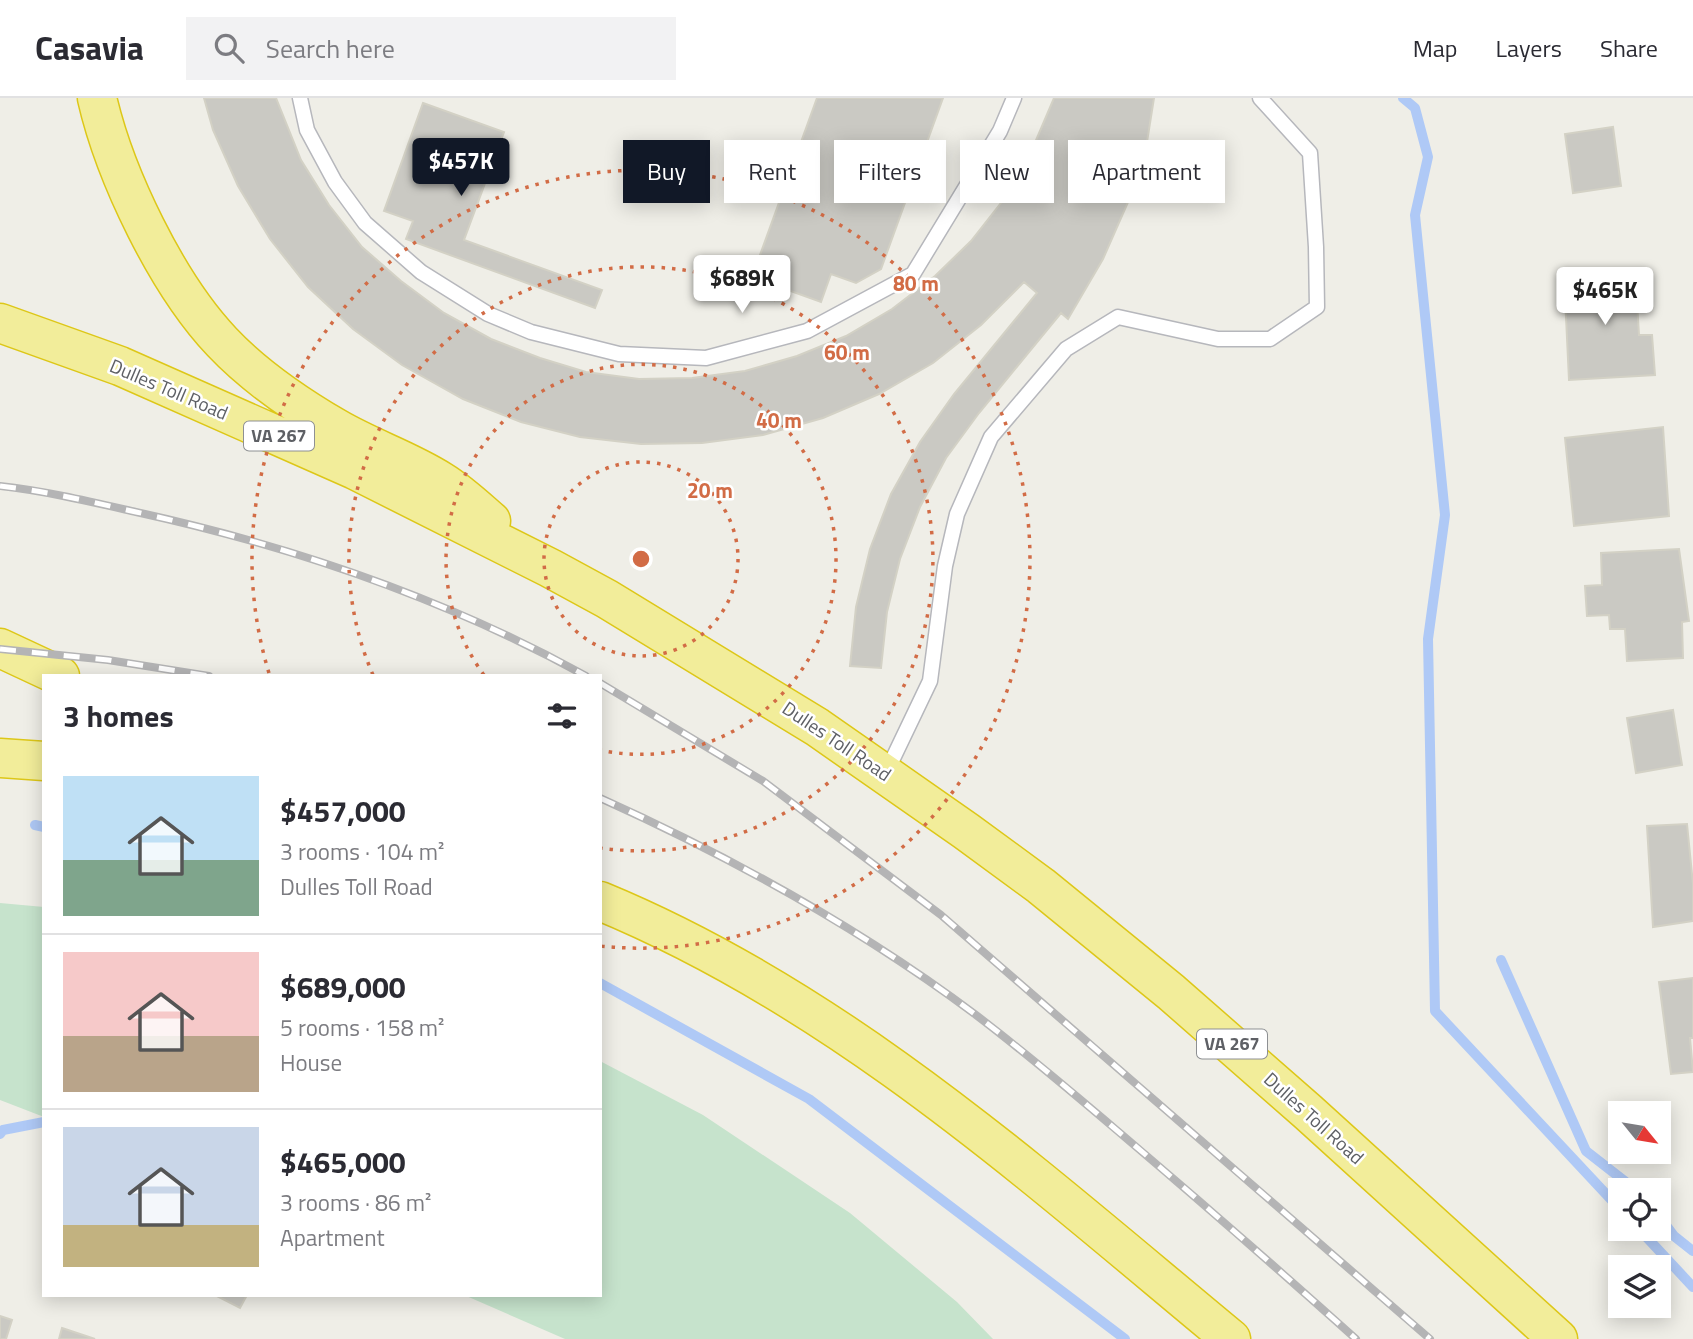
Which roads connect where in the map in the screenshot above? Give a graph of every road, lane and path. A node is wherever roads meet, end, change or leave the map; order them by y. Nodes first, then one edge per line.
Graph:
1 (97, 98) edge
2 (300, 98) edge
3 (1014, 98) edge
4 (1260, 98) edge
5 (0, 323) edge
6 (550, 568) junction
7 (0, 648) edge
8 (56, 674) edge
9 (0, 758) edge
10 (42, 761) edge
11 (886, 774) junction
12 (602, 893) edge
13 (602, 902) edge
14 (684, 940) junction
15 (1231, 1339) edge
16 (1558, 1339) edge

1 - 6 highway
2 - 3 lane
4 - 11 lane
5 - 6 highway, Dulles Toll Road / VA 267
6 - 11 highway, Dulles Toll Road / VA 267
7 - 8 highway
9 - 10 highway
11 - 16 highway, Dulles Toll Road / VA 267
12 - 14 highway
13 - 14 highway
14 - 15 highway

